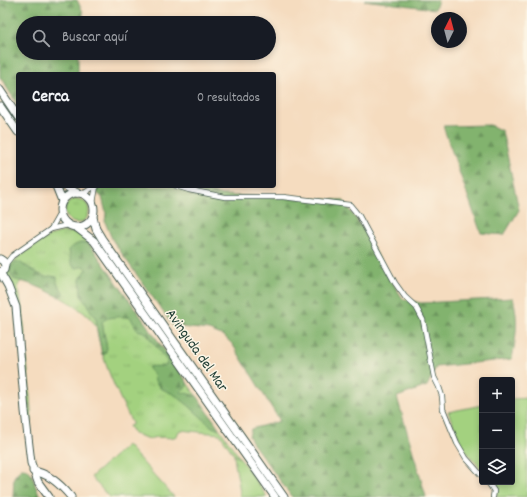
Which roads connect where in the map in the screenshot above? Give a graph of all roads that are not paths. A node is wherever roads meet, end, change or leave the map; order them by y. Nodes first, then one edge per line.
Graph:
1 (0, 90) edge
2 (0, 106) edge
3 (16, 114) edge
4 (16, 129) edge
5 (57, 188) edge
6 (69, 188) edge
7 (93, 188) edge
8 (95, 188) edge
9 (182, 188) edge
10 (80, 194) junction
11 (62, 201) junction
12 (93, 203) junction
13 (60, 212) junction
14 (93, 217) junction
15 (68, 225) junction
16 (77, 228) junction
17 (51, 229) junction
18 (2, 261) edge
19 (0, 272) edge
20 (34, 471) junction
21 (479, 473) edge
22 (490, 485) edge
23 (49, 497) edge
24 (71, 497) edge
25 (274, 497) edge
26 (284, 497) edge
27 (493, 497) edge

1 - 3 main road
2 - 4 main road
5 - 11 main road
6 - 10 main road
7 - 10 street
8 - 12 street
9 - 21 street
10 - 11 main road
10 - 12 main road
11 - 13 main road
12 - 14 main road
13 - 15 main road
13 - 17 street
14 - 16 main road
14 - 26 main road, Avinguda del Mar
15 - 16 main road
15 - 17 street
16 - 25 main road, Avinguda del Mar
17 - 18 street
18 - 19 main road
19 - 20 main road
20 - 23 main road
20 - 24 main road
22 - 27 street

